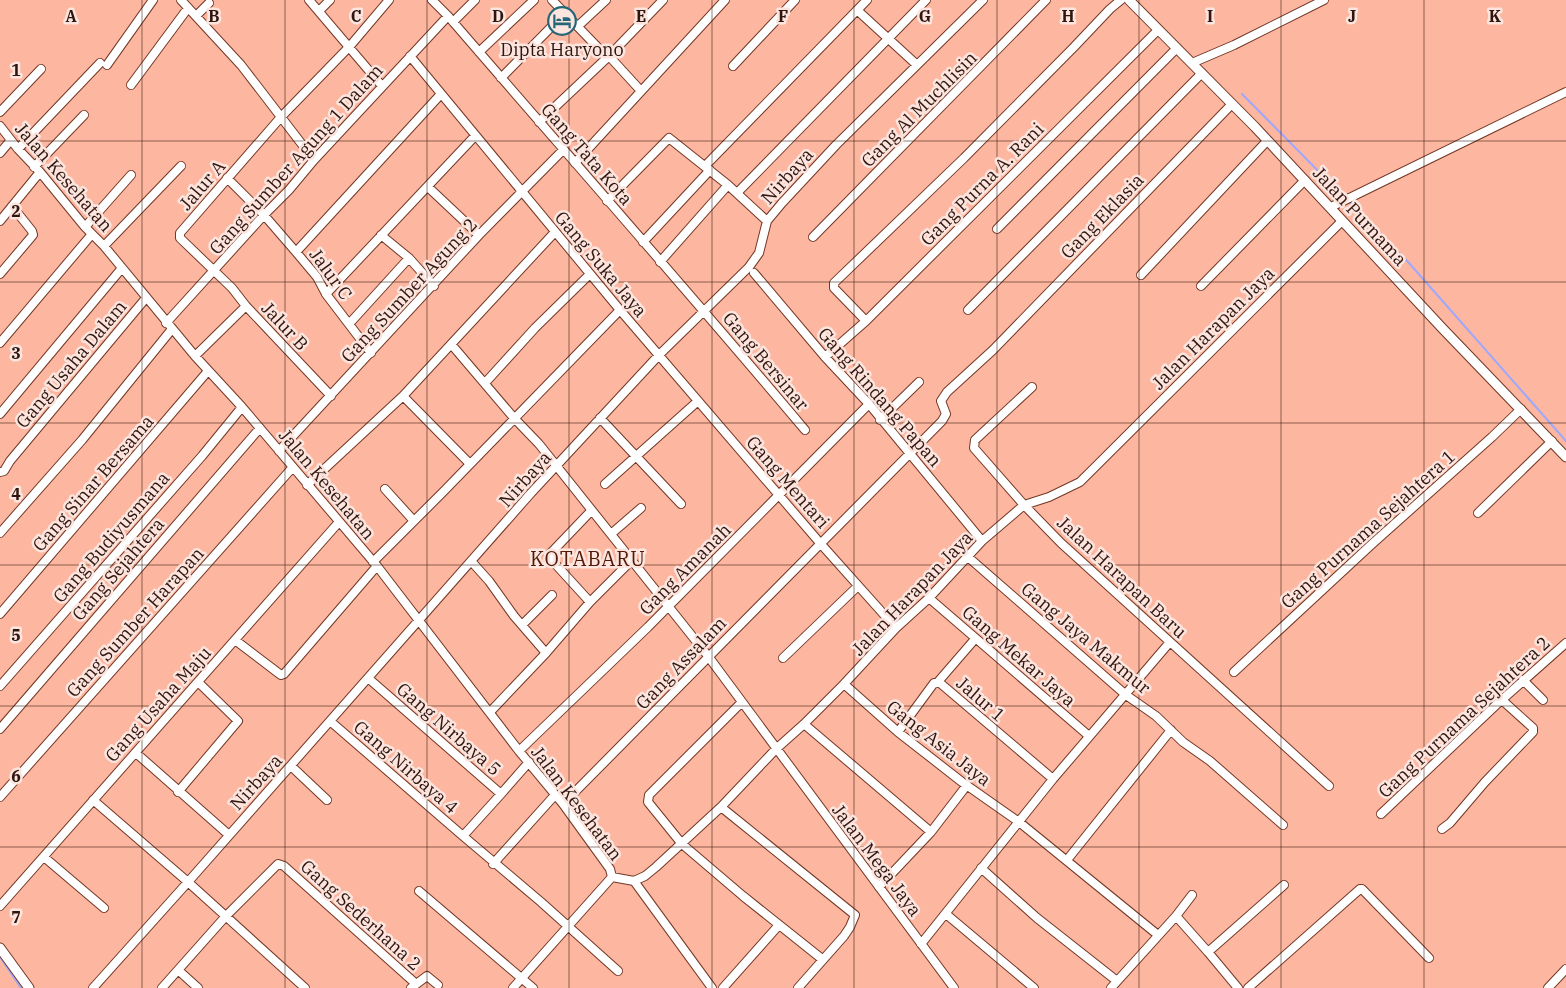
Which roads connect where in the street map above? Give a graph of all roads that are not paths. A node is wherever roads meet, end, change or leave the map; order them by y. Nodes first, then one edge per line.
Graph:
1 (153, 0) edge
2 (181, 0) edge
3 (308, 0) edge
4 (330, 0) edge
5 (389, 0) edge
6 (432, 0) edge
7 (475, 0) edge
8 (534, 0) edge
9 (552, 0) edge
10 (606, 0) edge
11 (663, 0) edge
12 (725, 0) edge
13 (795, 0) edge
14 (867, 0) edge
15 (926, 0) edge
16 (983, 0) edge
17 (1046, 0) edge
18 (1120, 0) edge
19 (1129, 0) edge
20 (1324, 0) edge
21 (209, 2) dead end
22 (188, 8) junction
23 (857, 10) junction
24 (318, 11) junction
25 (565, 13) junction
26 (196, 16) junction
27 (451, 19) junction
28 (578, 26) junction
29 (1158, 30) junction
30 (889, 38) junction
31 (350, 46) junction
32 (1177, 48) junction
33 (479, 52) junction
34 (410, 56) junction
35 (608, 56) junction
36 (1192, 63) junction
37 (917, 65) junction
38 (733, 66) dead end
39 (41, 68) dead end
40 (1202, 73) junction
41 (501, 78) junction
42 (131, 85) dead end
43 (382, 86) junction
44 (641, 91) junction
45 (1566, 92) edge
46 (441, 94) junction
47 (1232, 104) junction
48 (0, 112) edge
49 (84, 115) dead end
50 (281, 117) junction
51 (539, 122) junction
52 (0, 126) edge
53 (475, 136) junction
54 (11, 140) junction
55 (1268, 140) junction
56 (18, 150) junction
57 (563, 150) junction
58 (0, 153) edge
59 (314, 160) junction
60 (574, 164) junction
61 (181, 166) dead end
62 (708, 168) junction
63 (37, 170) junction
64 (131, 175) dead end
65 (227, 178) junction
66 (1305, 180) junction
67 (728, 185) junction
68 (428, 187) junction
69 (522, 192) junction
70 (737, 193) junction
71 (607, 201) junction
72 (12, 206) junction
73 (1331, 207) junction
74 (264, 214) junction
75 (1342, 220) junction
76 (0, 221) edge
77 (767, 221) junction
78 (85, 227) junction
79 (997, 229) dead end
80 (555, 232) junction
81 (92, 234) junction
82 (381, 235) junction
83 (479, 235) junction
84 (813, 237) dead end
85 (643, 242) junction
86 (104, 246) junction
87 (296, 252) junction
88 (409, 258) junction
89 (660, 262) junction
90 (122, 268) junction
91 (751, 270) junction
92 (214, 271) junction
93 (0, 274) edge
94 (590, 274) junction
95 (1141, 275) dead end
96 (434, 286) junction
97 (1201, 286) dead end
98 (326, 294) junction
99 (146, 298) junction
100 (246, 306) junction
101 (620, 310) junction
102 (705, 310) junction
103 (968, 310) dead end
104 (866, 321) junction
105 (349, 324) junction
106 (169, 326) junction
107 (0, 343) edge
108 (451, 344) junction
109 (372, 353) junction
110 (658, 355) junction
111 (195, 356) junction
112 (825, 357) junction
113 (208, 371) junction
114 (919, 382) dead end
115 (485, 383) junction
116 (1032, 387) dead end
117 (331, 396) junction
118 (403, 396) junction
119 (698, 401) junction
120 (869, 404) junction
121 (242, 407) junction
122 (1521, 409) junction
123 (0, 414) edge
124 (514, 418) junction
125 (600, 418) junction
126 (880, 420) junction
127 (260, 428) junction
128 (805, 430) dead end
129 (1552, 441) junction
130 (279, 451) junction
131 (909, 454) junction
132 (635, 457) junction
133 (1566, 457) edge
134 (470, 464) junction
135 (556, 466) junction
136 (293, 467) junction
137 (0, 472) edge
138 (605, 484) dead end
139 (307, 485) junction
140 (384, 489) dead end
141 (780, 496) junction
142 (681, 504) dead end
143 (1024, 505) junction
144 (641, 508) dead end
145 (591, 511) junction
146 (1478, 514) dead end
147 (414, 521) junction
148 (339, 522) junction
149 (0, 533) edge
150 (611, 534) junction
151 (982, 541) junction
152 (820, 543) junction
153 (968, 558) junction
154 (471, 561) junction
155 (631, 561) junction
156 (375, 564) junction
157 (858, 586) junction
158 (552, 595) dead end
159 (930, 598) junction
160 (590, 602) junction
161 (667, 608) junction
162 (0, 614) edge
163 (419, 620) junction
164 (522, 625) junction
165 (896, 628) junction
166 (975, 639) junction
167 (236, 640) junction
168 (1170, 642) junction
169 (1565, 645) edge
170 (546, 653) junction
171 (708, 656) junction
172 (783, 658) dead end
173 (1234, 672) dead end
174 (368, 678) junction
175 (1523, 680) junction
176 (198, 682) junction
177 (936, 683) junction
178 (844, 684) junction
179 (0, 686) edge
180 (1126, 694) junction
181 (1502, 700) junction
182 (1543, 700) dead end
183 (742, 702) junction
184 (490, 712) junction
185 (330, 721) junction
186 (804, 724) junction
187 (0, 729) edge
188 (1171, 730) junction
189 (898, 732) junction
190 (1089, 736) junction
191 (776, 749) junction
192 (519, 751) junction
193 (136, 752) junction
194 (529, 762) junction
195 (291, 766) junction
196 (1053, 779) junction
197 (967, 785) junction
198 (1329, 786) dead end
199 (178, 792) junction
200 (501, 794) junction
201 (555, 795) junction
202 (0, 797) edge
203 (93, 800) junction
204 (327, 800) dead end
205 (563, 804) junction
206 (721, 807) junction
207 (1382, 814) dead end
208 (1019, 822) junction
209 (1283, 826) dead end
210 (1442, 829) dead end
211 (931, 832) junction
212 (228, 835) junction
213 (463, 836) junction
214 (682, 844) junction
215 (44, 857) junction
216 (1066, 860) junction
217 (494, 864) junction
218 (981, 868) junction
219 (612, 877) junction
220 (634, 881) junction
221 (188, 882) junction
222 (1284, 885) dead end
223 (879, 887) junction
224 (419, 891) dead end
225 (1192, 895) dead end
226 (0, 906) edge
227 (104, 908) dead end
228 (946, 914) junction
229 (226, 916) junction
230 (1176, 916) junction
231 (779, 925) junction
232 (567, 927) junction
233 (1158, 935) junction
234 (921, 944) junction
235 (0, 948) edge
236 (1208, 952) junction
237 (1429, 958) dead end
238 (822, 959) junction
239 (178, 970) junction
240 (1566, 970) edge
241 (618, 971) dead end
242 (522, 978) junction
243 (1117, 981) junction
244 (438, 985) dead end
245 (413, 986) edge
246 (29, 988) edge
247 (93, 988) edge
248 (162, 988) edge
249 (198, 988) edge
250 (306, 988) edge
251 (513, 988) edge
252 (533, 988) edge
253 (712, 988) edge
254 (723, 988) edge
255 (798, 988) edge
256 (954, 988) edge
257 (1034, 988) edge
258 (1110, 988) edge
259 (1238, 988) edge
260 (1248, 988) edge
261 (1548, 988) edge

1 - 56 street
2 - 22 street
3 - 24 street
4 - 24 street
5 - 31 street, Jalur A
6 - 27 street, Gang Tata Kota
7 - 27 street, Gang Sumber Agung 1 Dalam
8 - 33 street
9 - 25 street
10 - 28 street
11 - 35 street
12 - 44 street
13 - 38 street
14 - 23 street
15 - 30 street
16 - 37 street, Nirbaya
17 - 84 street, Gang Al Muchlisin
18 - 104 street
19 - 29 street, Jalan Purnama
20 - 36 street
21 - 26 street
22 - 26 street
22 - 42 street
23 - 30 street
23 - 62 street
24 - 31 street
25 - 28 street
25 - 41 street
26 - 50 street
27 - 33 street, Gang Tata Kota
27 - 34 street, Gang Sumber Agung 1 Dalam
28 - 35 street
29 - 32 street, Jalan Purnama
29 - 104 street, Gang Purna A. Rani
30 - 37 street
30 - 70 street
31 - 43 street
31 - 50 street, Jalur A
32 - 36 street, Jalan Purnama
32 - 79 street
33 - 41 street, Gang Tata Kota
34 - 43 street, Gang Sumber Agung 1 Dalam
34 - 46 street, Gang Suka Jaya
35 - 44 street
35 - 51 street
36 - 40 street, Jalan Purnama
37 - 77 street, Nirbaya
39 - 48 street
40 - 47 street, Jalan Purnama
40 - 103 street
41 - 51 street, Gang Tata Kota
43 - 59 street, Gang Sumber Agung 1 Dalam
44 - 60 street
45 - 73 street
46 - 53 street, Gang Suka Jaya
46 - 87 street
47 - 55 street, Jalan Purnama
47 - 131 street, Gang Eklasia
49 - 63 street
50 - 59 street
50 - 65 street, Jalur A
51 - 57 street, Gang Tata Kota
52 - 54 street, Jalan Kesehatan
53 - 68 street
53 - 69 street, Gang Suka Jaya
54 - 56 street, Jalan Kesehatan
54 - 58 street
55 - 66 street, Jalan Purnama
55 - 95 street
56 - 63 street, Jalan Kesehatan
57 - 60 street, Gang Tata Kota
57 - 69 street, Gang Sumber Agung 2
59 - 74 street, Gang Sumber Agung 1 Dalam
60 - 71 street, Gang Tata Kota
61 - 86 street
62 - 67 street
62 - 71 street
62 - 85 street
63 - 72 street
63 - 78 street, Jalan Kesehatan
64 - 78 street
65 - 74 street, Jalur C
65 - 92 street, Jalur A
66 - 73 street, Jalan Purnama
66 - 97 street
67 - 70 street
67 - 89 street
68 - 82 street
68 - 83 street
69 - 80 street, Gang Suka Jaya
69 - 83 street, Gang Sumber Agung 2
70 - 77 street
71 - 85 street, Gang Tata Kota
72 - 76 street
72 - 93 street
73 - 75 street, Jalan Purnama
74 - 87 street, Jalur C
74 - 92 street, Gang Sumber Agung 1 Dalam
75 - 122 street, Jalan Purnama
75 - 143 street, Jalan Harapan Jaya
77 - 91 street, Nirbaya
78 - 81 street, Jalan Kesehatan
80 - 94 street, Gang Suka Jaya
80 - 108 street
81 - 86 street, Jalan Kesehatan
81 - 107 street
82 - 88 street
82 - 98 street
83 - 96 street, Gang Sumber Agung 2
85 - 89 street, Gang Tata Kota
86 - 90 street, Jalan Kesehatan
87 - 98 street, Jalur C
88 - 96 street
88 - 105 street
89 - 102 street, Gang Tata Kota
90 - 99 street, Jalan Kesehatan
90 - 123 street
91 - 102 street, Nirbaya
91 - 112 street, Gang Rindang Papan
92 - 100 street
92 - 106 street, Gang Sumber Agung 1 Dalam
94 - 101 street, Gang Suka Jaya
94 - 115 street
96 - 109 street, Gang Sumber Agung 2
98 - 105 street, Jalur C
99 - 106 street, Jalan Kesehatan
99 - 137 street, Gang Usaha Dalam
100 - 111 street, Jalur B
100 - 117 street, Jalur B
101 - 110 street, Gang Suka Jaya
101 - 124 street
102 - 110 street, Nirbaya
102 - 128 street, Gang Bersinar
104 - 112 street, Gang Purna A. Rani
105 - 109 street, Jalur C
106 - 111 street, Jalan Kesehatan
106 - 149 street, Gang Sumber Agung 1 Dalam
108 - 115 street, Jalan Mega Jaya
108 - 118 street
109 - 117 street, Gang Sumber Agung 2
110 - 119 street, Gang Mentari
110 - 125 street, Nirbaya
111 - 113 street, Jalan Kesehatan
112 - 120 street, Gang Rindang Papan
113 - 121 street, Jalan Kesehatan
113 - 162 street, Gang Sinar Bersama
114 - 126 street
115 - 124 street, Jalan Mega Jaya
116 - 143 street, Jalan Harapan Baru
117 - 130 street, Gang Sumber Agung 2
118 - 134 street
118 - 139 street
119 - 132 street
119 - 141 street, Gang Mentari
120 - 126 street, Gang Rindang Papan
120 - 141 street, Gang Amanah
121 - 127 street, Jalan Kesehatan
121 - 179 street, Gang Budiyusmana
122 - 129 street, Jalan Purnama
122 - 173 street, Gang Purnama Sejahtera 1
124 - 134 street
124 - 135 street, Jalan Mega Jaya
125 - 132 street
125 - 135 street, Nirbaya
126 - 131 street, Gang Rindang Papan
127 - 130 street, Jalan Kesehatan
127 - 187 street, Gang Sejahtera
129 - 133 street, Jalan Purnama
129 - 146 street
130 - 136 street, Jalan Kesehatan
131 - 151 street, Gang Rindang Papan
131 - 152 street, Gang Assalam
132 - 138 street
132 - 142 street
134 - 147 street
135 - 145 street, Jalan Mega Jaya
135 - 154 street, Nirbaya
136 - 139 street, Jalan Kesehatan
136 - 202 street, Gang Sumber Harapan
139 - 148 street, Jalan Kesehatan
140 - 147 street
141 - 152 street, Gang Mentari
141 - 161 street, Gang Amanah
143 - 151 street, Jalan Harapan Jaya
143 - 168 street, Jalan Harapan Baru
144 - 150 street
145 - 150 street, Jalan Mega Jaya
145 - 160 street
147 - 156 street
148 - 156 street, Jalan Kesehatan
148 - 167 street, Gang Usaha Maju
150 - 155 street, Jalan Mega Jaya
151 - 153 street, Jalan Harapan Jaya
152 - 157 street, Gang Mentari
152 - 171 street, Gang Assalam
153 - 159 street, Jalan Harapan Jaya
153 - 180 street, Gang Jaya Makmur
154 - 163 street, Nirbaya
154 - 164 street
155 - 160 street
155 - 161 street, Jalan Mega Jaya
156 - 163 street, Jalan Kesehatan
156 - 167 street
157 - 165 street, Gang Mentari
157 - 172 street
158 - 164 street
159 - 165 street, Jalan Harapan Jaya
159 - 166 street, Gang Mekar Jaya
160 - 170 street
161 - 171 street, Jalan Mega Jaya
161 - 192 street, Gang Amanah
163 - 174 street, Nirbaya
163 - 184 street, Jalan Kesehatan
164 - 170 street
165 - 178 street, Jalan Harapan Jaya
166 - 177 street
166 - 190 street, Gang Mekar Jaya
167 - 176 street, Gang Usaha Maju
168 - 180 street
168 - 198 street, Jalan Harapan Baru
169 - 175 street, Gang Purnama Sejahtera 2
170 - 184 street
171 - 183 street, Jalan Mega Jaya
171 - 205 street, Gang Assalam
174 - 185 street, Nirbaya
174 - 200 street, Gang Nirbaya 5
175 - 181 street, Gang Purnama Sejahtera 2
175 - 182 street
176 - 193 street, Gang Usaha Maju
176 - 199 street
177 - 189 street, Jalur 1
177 - 196 street, Jalur 1
178 - 186 street, Jalan Harapan Jaya
178 - 189 street, Gang Asia Jaya
180 - 188 street, Gang Jaya Makmur
180 - 190 street
181 - 207 street, Gang Purnama Sejahtera 2
181 - 210 street
183 - 191 street, Jalan Mega Jaya
183 - 214 street
184 - 192 street, Jalan Kesehatan
185 - 195 street, Nirbaya
185 - 213 street, Gang Nirbaya 4
186 - 191 street, Jalan Harapan Jaya
186 - 211 street
188 - 209 street, Gang Jaya Makmur
188 - 216 street
189 - 197 street, Gang Asia Jaya
190 - 196 street
191 - 206 street, Jalan Harapan Jaya
191 - 223 street, Jalan Mega Jaya
192 - 194 street, Jalan Kesehatan
193 - 199 street
193 - 203 street, Gang Usaha Maju
194 - 200 street, Gang Nirbaya 5
194 - 201 street, Jalan Kesehatan
195 - 204 street
195 - 212 street, Nirbaya
196 - 208 street
197 - 208 street, Gang Asia Jaya
197 - 211 street
199 - 212 street
200 - 213 street
201 - 205 street, Jalan Kesehatan
201 - 217 street
203 - 215 street, Gang Usaha Maju
203 - 221 street
205 - 219 street, Jalan Kesehatan
206 - 214 street, Jalan Harapan Jaya
206 - 238 street
208 - 216 street, Gang Asia Jaya
208 - 218 street
211 - 223 street
212 - 221 street, Nirbaya
213 - 217 street, Gang Nirbaya 4
214 - 220 street, Jalan Harapan Jaya
214 - 231 street
215 - 226 street, Gang Usaha Maju
215 - 227 street
216 - 233 street, Gang Asia Jaya
217 - 232 street, Gang Nirbaya 4
218 - 228 street
218 - 243 street
219 - 220 street
219 - 232 street
220 - 253 street
221 - 229 street
221 - 247 street, Nirbaya
222 - 236 street
223 - 234 street, Jalan Mega Jaya
224 - 242 street
225 - 230 street
228 - 234 street
228 - 257 street
229 - 239 street, Gang Sederhana 2
229 - 245 street, Gang Sederhana 2
229 - 250 street
230 - 233 street
230 - 236 street
231 - 238 street
231 - 254 street
232 - 241 street, Gang Nirbaya 4
232 - 242 street
233 - 243 street
234 - 256 street, Jalan Mega Jaya
235 - 246 street
236 - 259 street
237 - 260 street
238 - 255 street
239 - 248 street, Gang Sederhana 2
239 - 249 street
240 - 261 street
242 - 251 street
242 - 252 street
243 - 258 street
244 - 245 street

